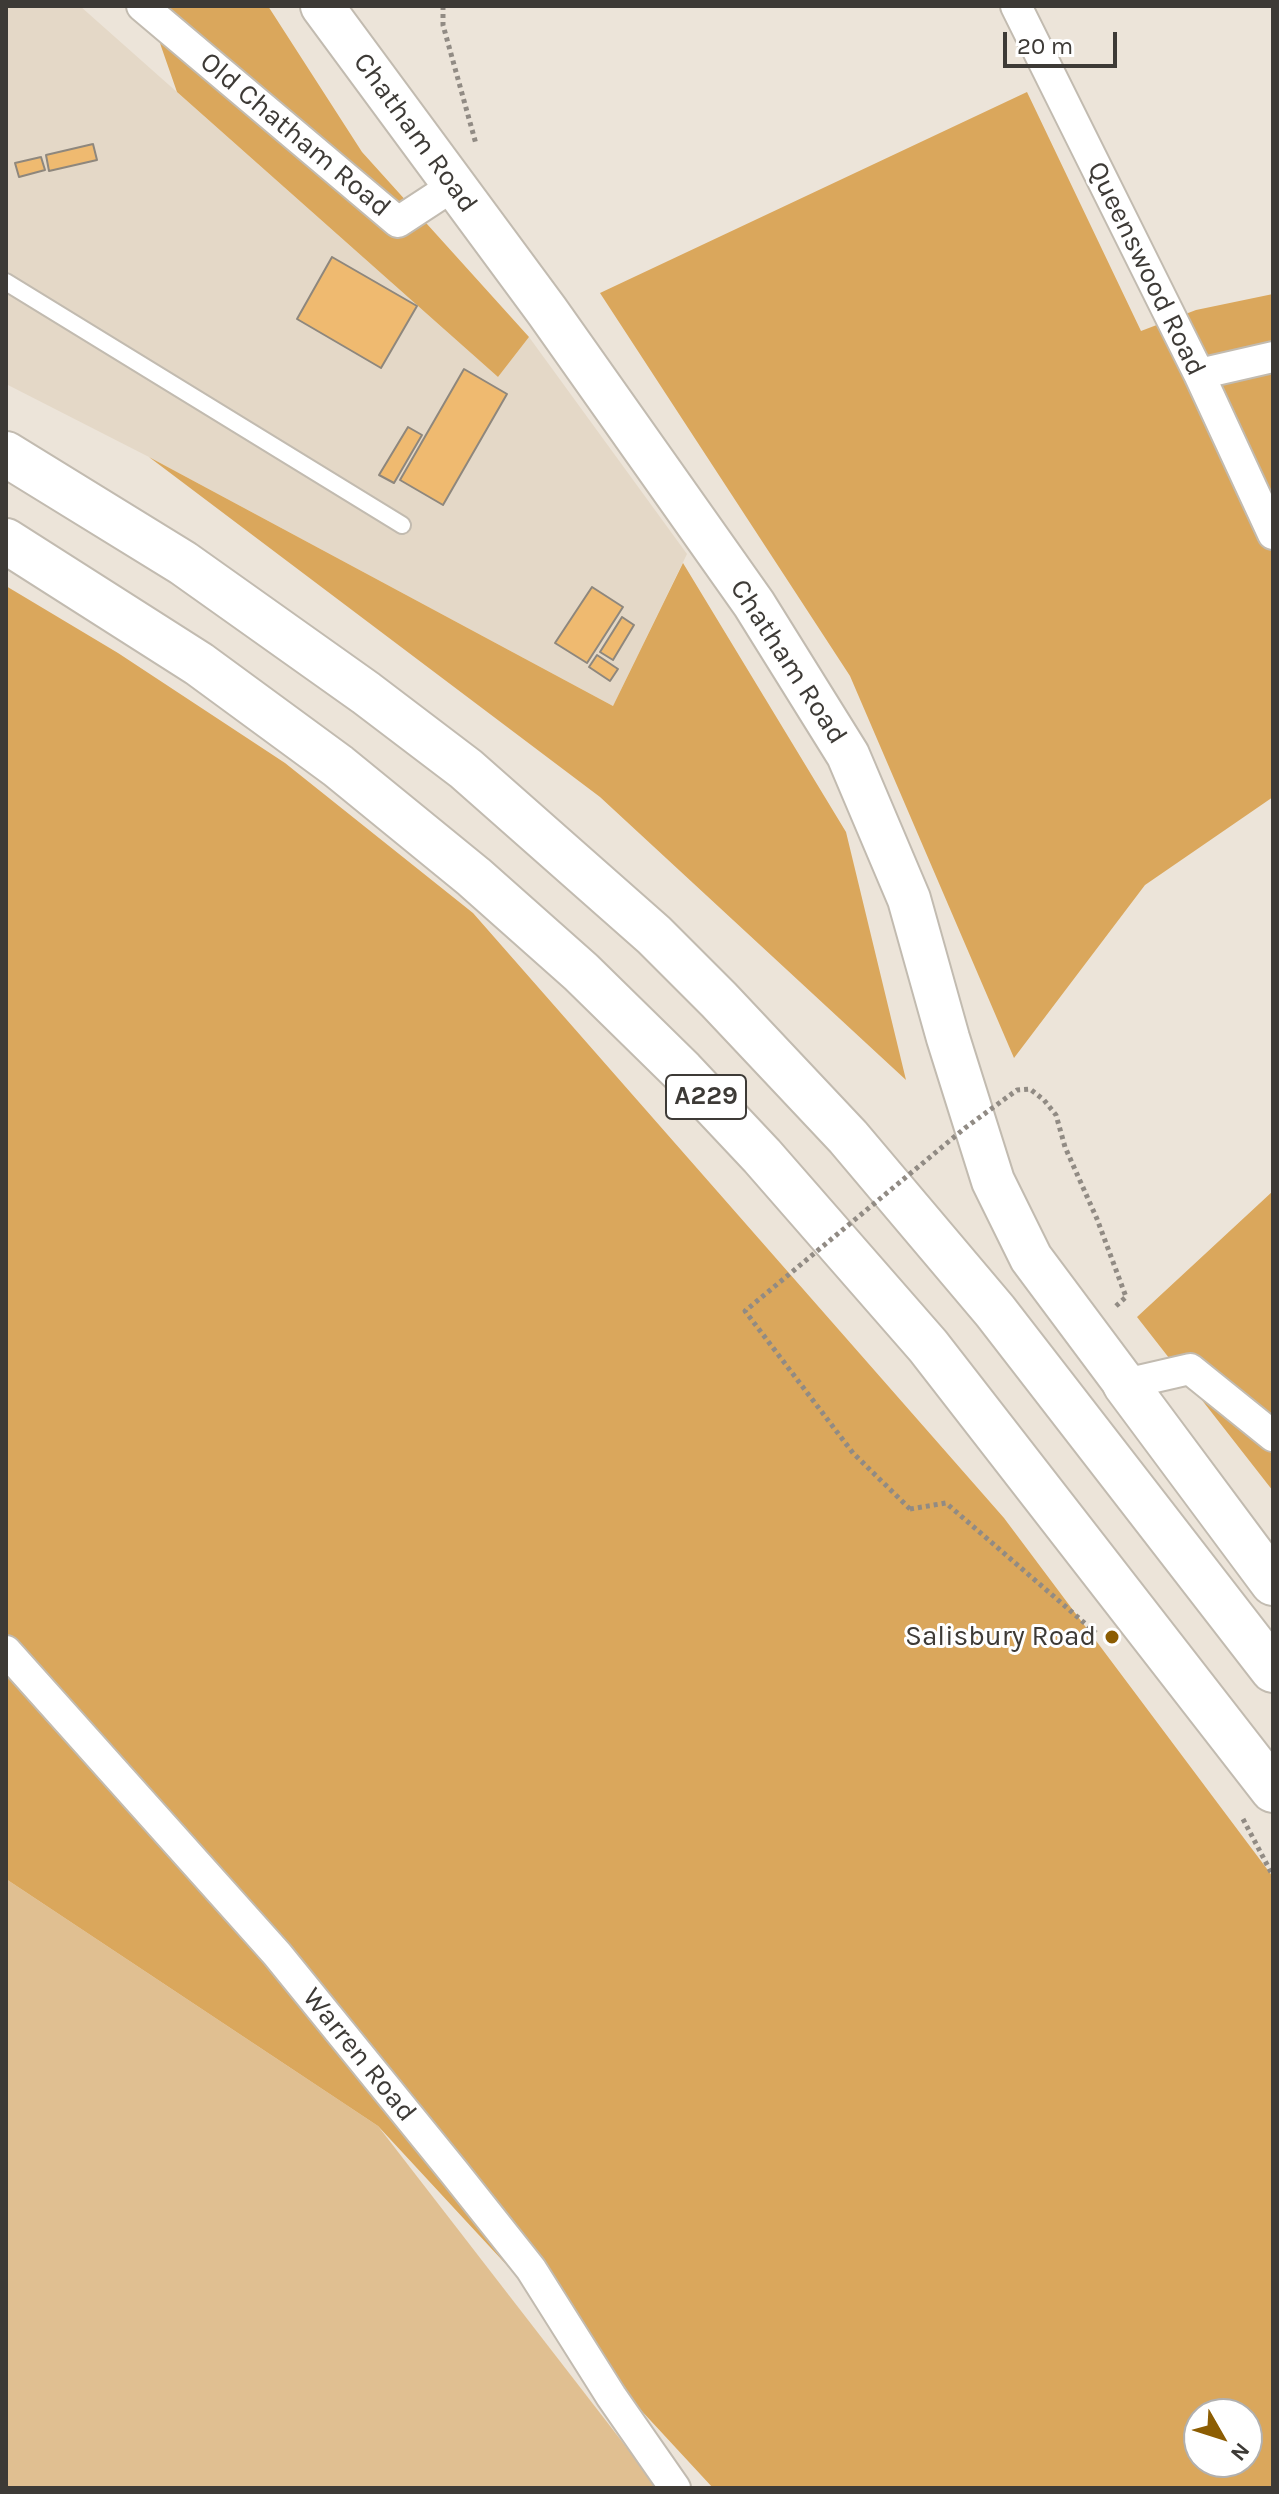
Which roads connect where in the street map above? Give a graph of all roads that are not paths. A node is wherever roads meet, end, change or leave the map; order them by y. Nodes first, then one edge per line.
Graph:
1 (142, 6) edge
2 (322, 6) edge
3 (1016, 6) edge
4 (453, 186) junction
5 (6, 282) edge
6 (1273, 357) edge
7 (1199, 374) junction
8 (6, 454) edge
9 (402, 525) dead end
10 (1273, 534) edge
11 (6, 541) edge
12 (1125, 1384) junction
13 (1273, 1436) edge
14 (1273, 1583) edge
15 (6, 1651) edge
16 (1273, 1670) edge
17 (1273, 1790) edge
18 (675, 2488) edge

1 - 4 street, Old Chatham Road
2 - 4 street, Chatham Road
3 - 7 street, Queenswood Road
4 - 12 street, Chatham Road
5 - 9 lane
6 - 7 street
7 - 10 street, Queenswood Road
8 - 16 highway, A229
11 - 17 highway, A229
12 - 13 street
12 - 14 highway
15 - 18 street, Warren Road

